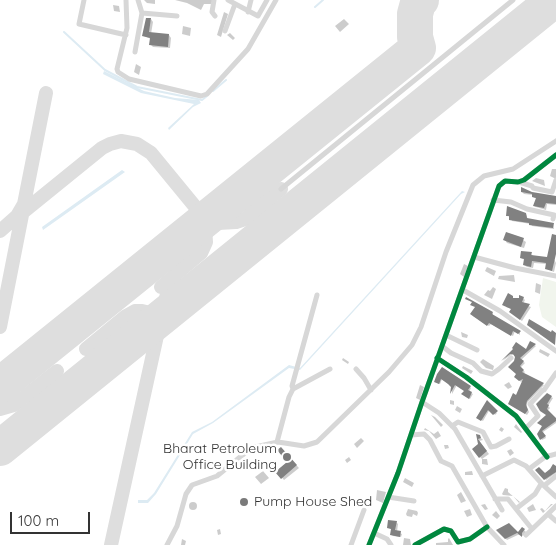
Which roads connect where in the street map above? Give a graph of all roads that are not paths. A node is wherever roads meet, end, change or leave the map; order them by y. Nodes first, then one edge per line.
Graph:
1 (84, 0) edge
2 (126, 0) edge
3 (138, 0) edge
4 (214, 0) edge
5 (228, 0) edge
6 (251, 0) edge
7 (267, 0) edge
8 (276, 0) edge
9 (513, 0) edge
10 (235, 4) junction
11 (142, 12) junction
12 (248, 12) junction
13 (177, 16) dead end
14 (215, 16) dead end
15 (225, 31) dead end
16 (126, 35) junction
17 (135, 52) dead end
18 (556, 142) edge
19 (556, 155) edge
20 (556, 180) edge
21 (518, 182) junction
22 (281, 189) dead end
23 (493, 200) junction
24 (553, 219) dead end
25 (474, 257) junction
26 (556, 276) edge
27 (463, 290) junction
28 (317, 295) dead end
29 (446, 335) junction
30 (442, 346) junction
31 (477, 350) dead end
32 (556, 351) edge
33 (437, 358) junction
34 (510, 358) dead end
35 (330, 369) dead end
36 (356, 369) dead end
37 (556, 373) edge
38 (292, 390) junction
39 (371, 390) junction
40 (422, 402) junction
41 (452, 426) junction
42 (526, 428) junction
43 (411, 435) junction
44 (509, 439) dead end
45 (277, 442) junction
46 (556, 454) edge
47 (547, 457) junction
48 (529, 469) junction
49 (482, 476) junction
50 (556, 476) edge
51 (543, 485) junction
52 (388, 497) junction
53 (556, 497) edge
54 (495, 499) junction
55 (414, 501) dead end
56 (556, 506) edge
57 (517, 508) junction
58 (364, 510) dead end
59 (502, 510) dead end
60 (548, 514) junction
61 (556, 521) edge
62 (487, 527) junction
63 (532, 529) junction
64 (374, 533) junction
65 (526, 535) dead end
66 (470, 539) junction
67 (167, 545) edge
68 (351, 545) edge
69 (369, 545) edge
70 (391, 545) edge
71 (415, 545) edge
72 (474, 545) edge
73 (504, 545) edge

1 - 16 street
2 - 16 street
3 - 11 street
4 - 14 street
5 - 10 street
6 - 12 street
7 - 12 street
8 - 16 street
9 - 22 street
10 - 12 street
10 - 15 street
11 - 13 street
11 - 17 street
18 - 39 street
19 - 21 street
20 - 21 street
21 - 23 street
23 - 24 street
23 - 25 street
25 - 26 street
25 - 27 street
27 - 29 street
27 - 32 street
28 - 38 street
29 - 30 street
29 - 31 street
30 - 33 street
30 - 34 street
33 - 40 street
33 - 42 street
35 - 38 street
36 - 39 street
37 - 42 street
38 - 45 street
39 - 45 street
40 - 41 street
40 - 43 street
41 - 44 street
41 - 49 street
42 - 47 street
43 - 52 street
43 - 62 street
45 - 67 street
46 - 47 street
47 - 48 street
48 - 49 street
48 - 51 street
49 - 54 street
50 - 51 street
51 - 53 street
51 - 57 street
52 - 55 street
52 - 64 street
54 - 57 street
54 - 59 street
56 - 60 street
57 - 63 street
58 - 68 street
60 - 61 street
60 - 63 street
62 - 66 street
62 - 73 street
63 - 65 street
64 - 69 street
64 - 70 street
66 - 71 street
66 - 72 street

